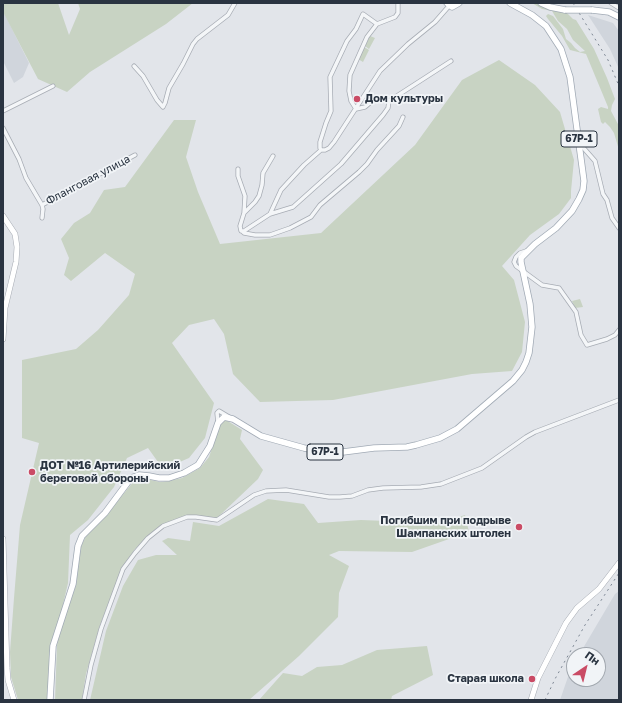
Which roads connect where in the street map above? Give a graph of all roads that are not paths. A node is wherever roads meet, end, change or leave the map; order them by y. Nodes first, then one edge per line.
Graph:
1 (235, 3) edge
2 (398, 3) edge
3 (459, 3) edge
4 (510, 3) edge
5 (541, 3) edge
6 (611, 3) edge
7 (448, 4) edge
8 (619, 8) edge
9 (619, 17) edge
10 (377, 24) junction
11 (451, 61) dead end
12 (134, 66) dead end
13 (53, 86) dead end
14 (390, 101) junction
15 (356, 109) junction
16 (3, 111) edge
17 (403, 117) dead end
18 (3, 128) edge
19 (579, 144) junction
20 (321, 150) junction
21 (135, 155) dead end
22 (272, 156) dead end
23 (238, 168) dead end
24 (42, 205) junction
25 (244, 213) junction
26 (270, 214) junction
27 (3, 216) edge
28 (42, 218) dead end
29 (619, 228) edge
30 (242, 231) junction
31 (523, 273) junction
32 (619, 330) edge
33 (3, 339) edge
34 (619, 400) edge
35 (3, 539) edge
36 (619, 563) edge
37 (14, 700) edge
38 (50, 700) edge
39 (84, 700) edge
40 (531, 700) edge

1 - 12 street
2 - 10 street
3 - 7 main road
4 - 19 main road, 67Р-1
5 - 9 main road, bridge
6 - 8 street
7 - 15 street
10 - 15 street
10 - 20 street
11 - 14 street
13 - 16 street
14 - 15 street
14 - 26 street
15 - 20 street
17 - 30 street
18 - 24 street
19 - 29 street
19 - 31 main road, 67Р-1
20 - 26 street
21 - 24 street, Фланговая улица
22 - 25 street
23 - 25 street
24 - 28 street
25 - 30 street
26 - 30 street
27 - 33 main road
31 - 32 street
31 - 38 main road, 67Р-1
34 - 39 street
35 - 37 main road
36 - 40 main road

